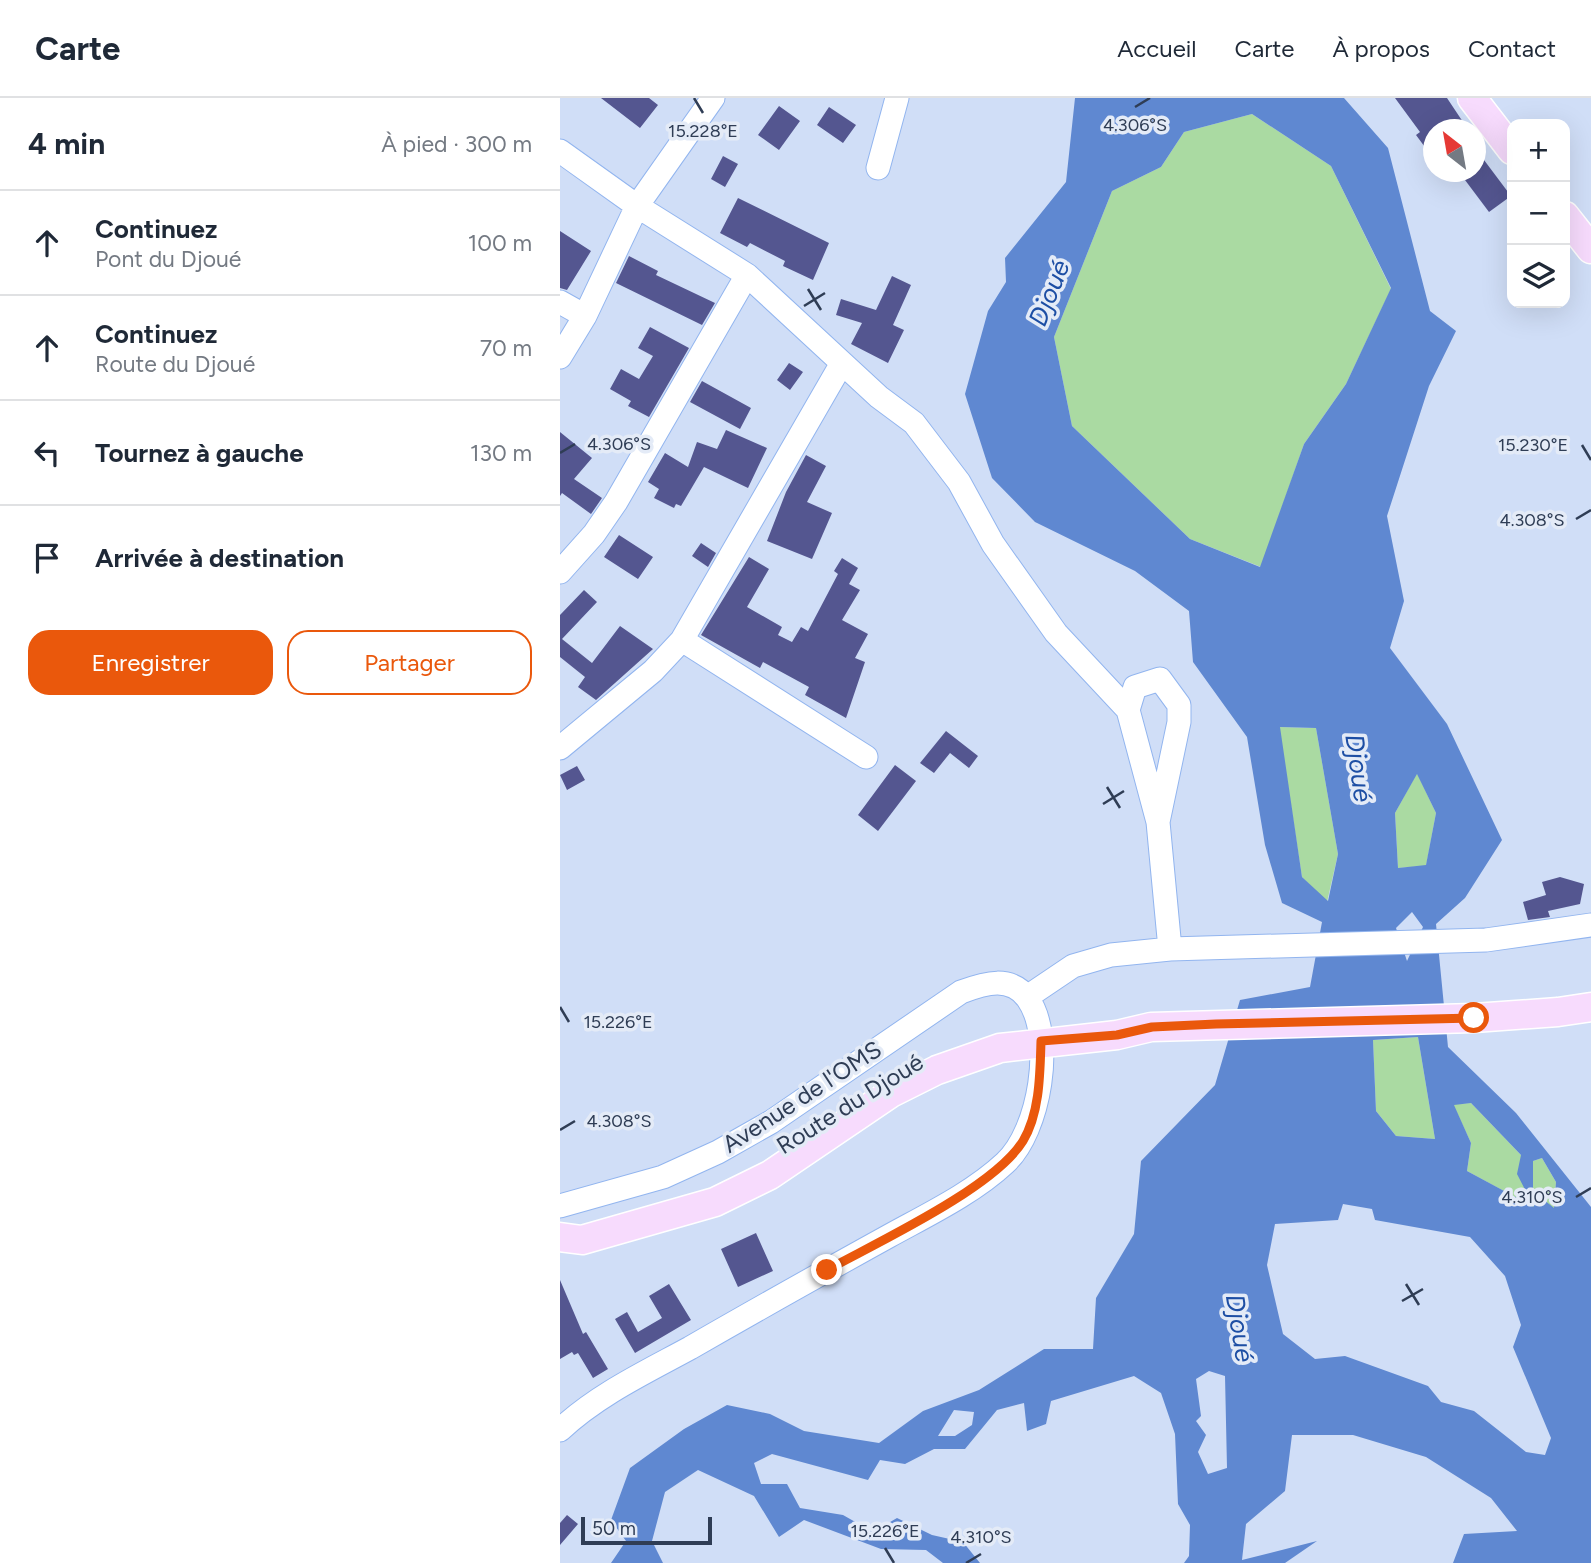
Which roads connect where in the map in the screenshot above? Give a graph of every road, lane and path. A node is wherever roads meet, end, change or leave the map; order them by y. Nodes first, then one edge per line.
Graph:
1 (713, 98) edge
2 (897, 98) edge
3 (1472, 98) edge
4 (1507, 143) edge
5 (560, 151) edge
6 (878, 168) dead end
7 (637, 206) junction
8 (1570, 222) edge
9 (1591, 249) edge
10 (747, 275) junction
11 (560, 302) edge
12 (585, 316) junction
13 (560, 357) edge
14 (842, 363) junction
15 (560, 572) edge
16 (681, 640) junction
17 (1128, 710) junction
18 (563, 741) edge
19 (866, 757) dead end
20 (1158, 822) junction
21 (1591, 925) edge
22 (1170, 949) junction
23 (1027, 997) junction
24 (1591, 1007) edge
25 (1041, 1033) junction
26 (560, 1206) edge
27 (560, 1237) edge
28 (560, 1430) edge

1 - 7 street
2 - 6 street
3 - 4 main road
5 - 7 street
7 - 10 street
7 - 12 street
8 - 9 main road
10 - 14 street
10 - 15 street
11 - 12 street
12 - 13 street
14 - 16 street
14 - 17 street
16 - 18 street
16 - 19 street
17 - 20 street
17 - 20 street
20 - 22 street
21 - 22 street
22 - 23 street
23 - 25 street
23 - 26 street, Avenue de l'OMS
24 - 25 main road, Route du Djoué
25 - 27 main road, Route du Djoué
25 - 28 street

